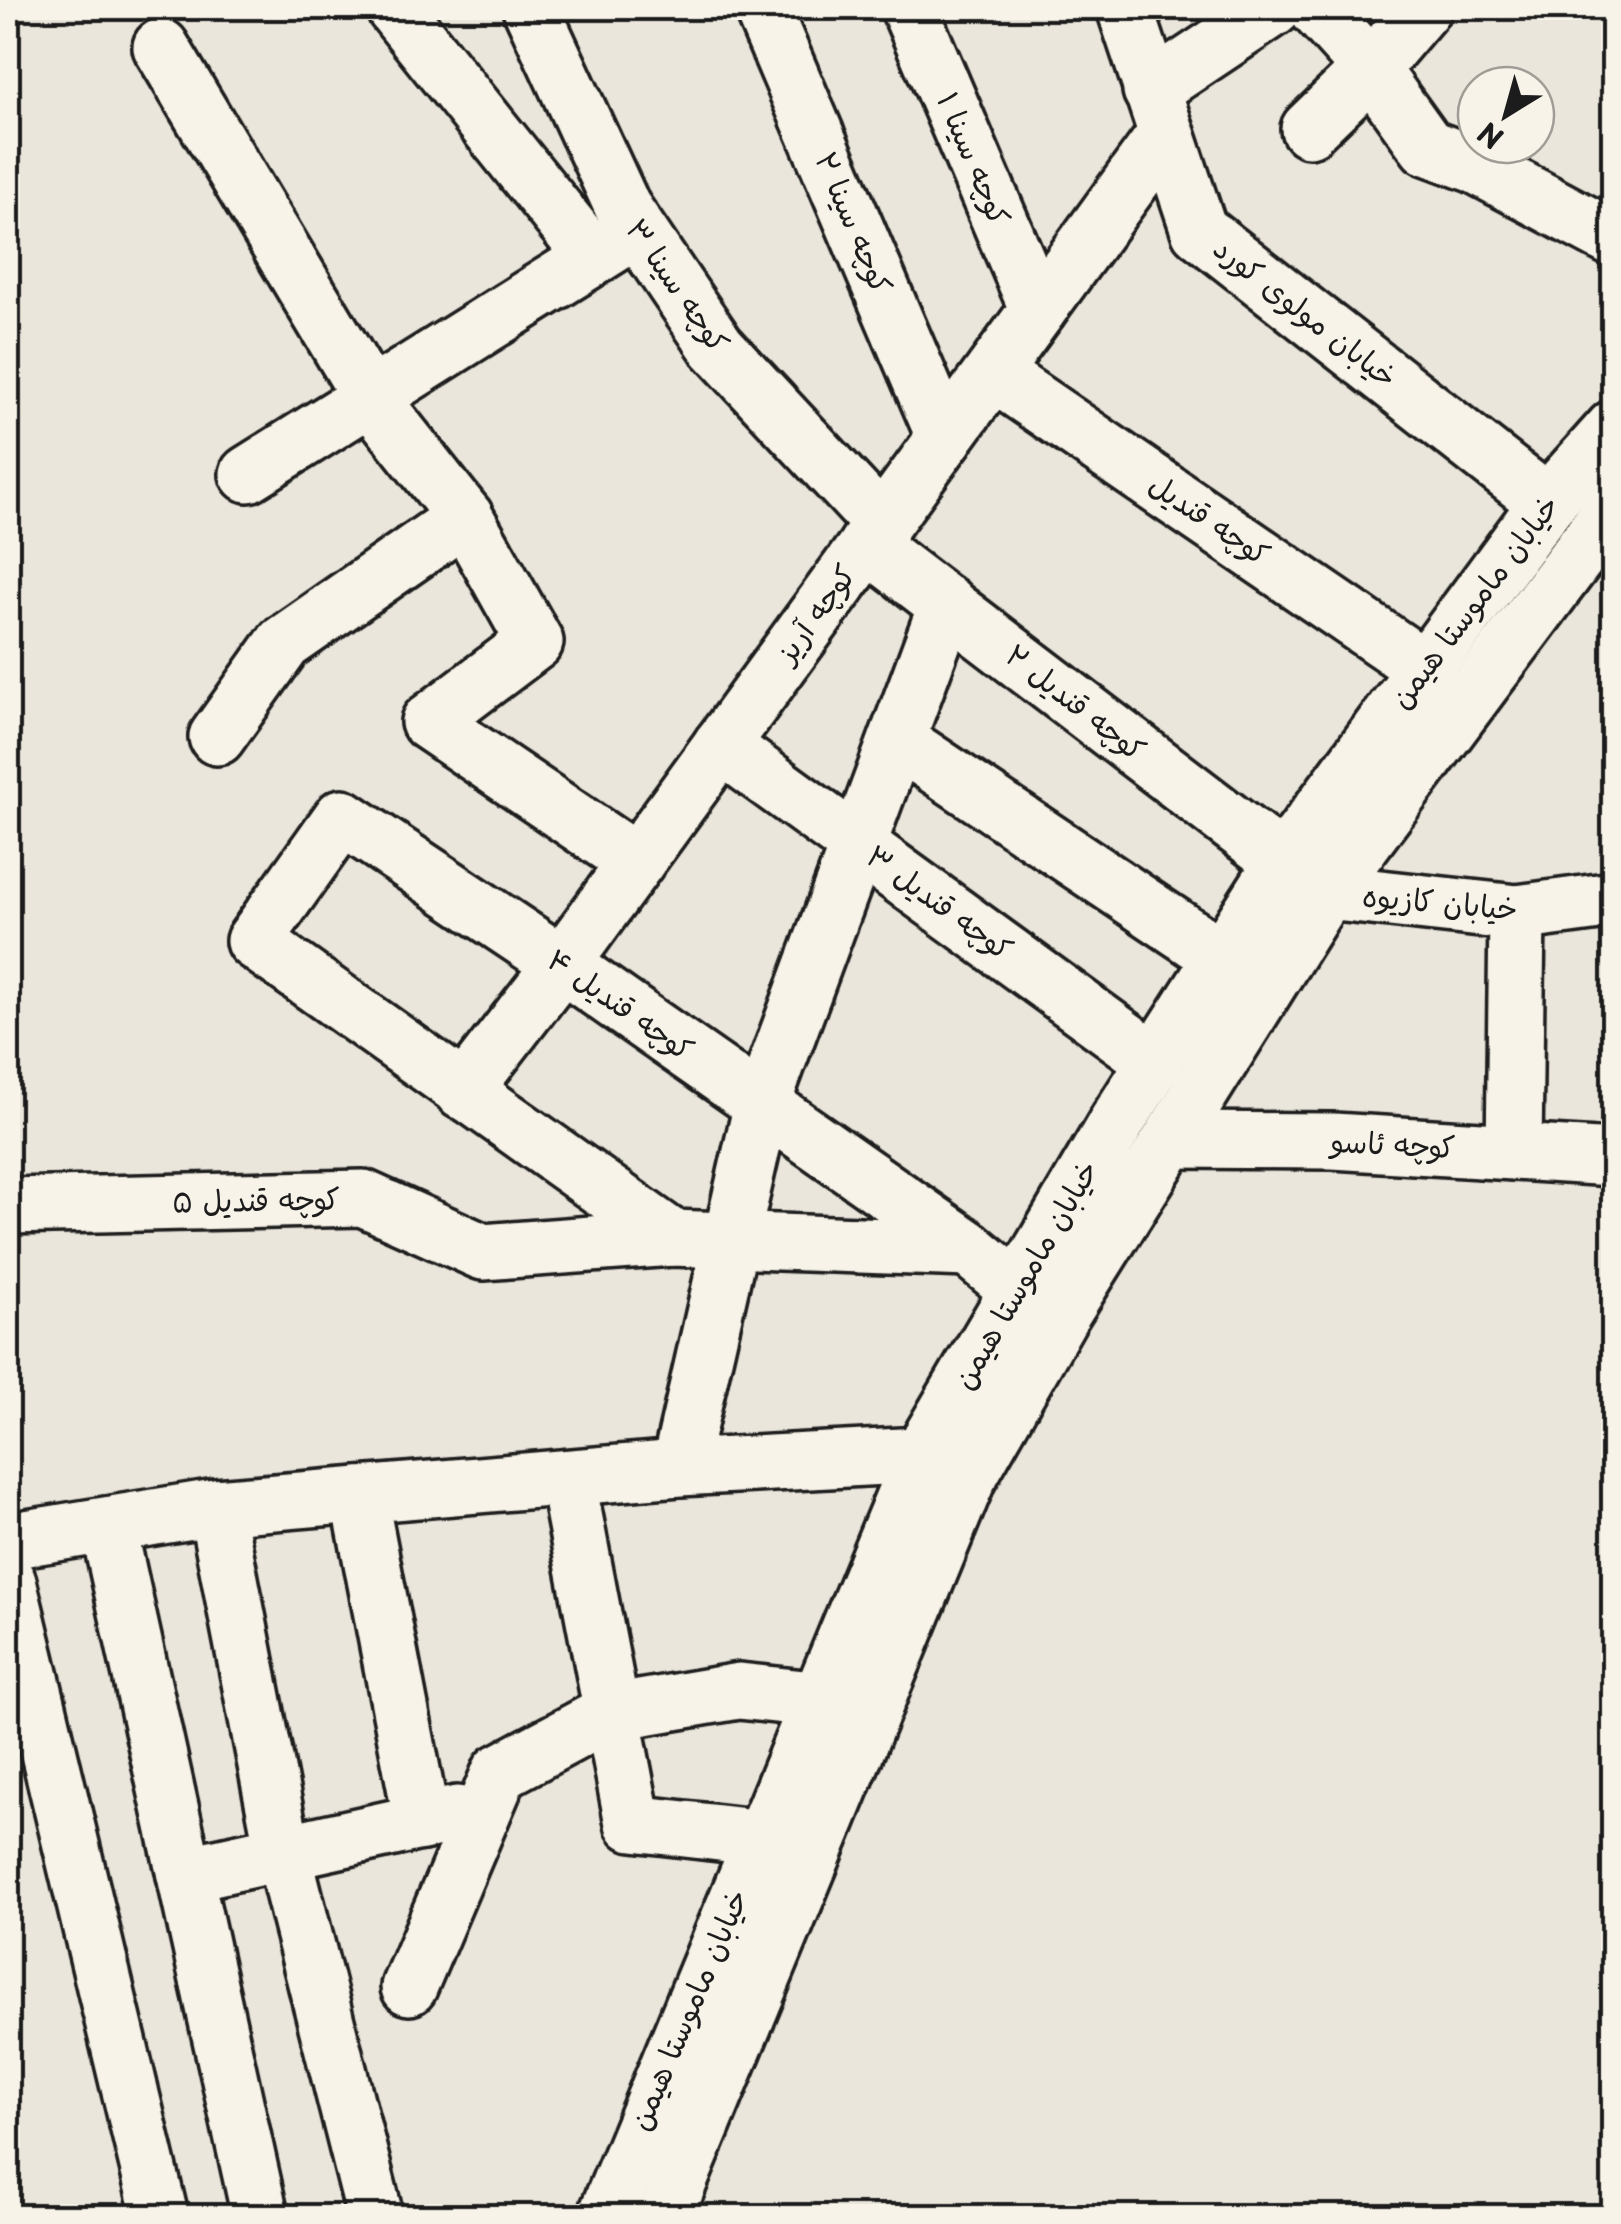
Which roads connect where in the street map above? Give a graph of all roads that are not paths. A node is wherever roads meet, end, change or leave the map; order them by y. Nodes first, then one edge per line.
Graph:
1 (394, 8) edge
2 (531, 8) edge
3 (762, 8) edge
4 (909, 8) edge
5 (1125, 8) edge
6 (1274, 8) edge
7 (1316, 8) edge
8 (1423, 8) edge
9 (161, 48) dead end
10 (1372, 69) junction
11 (1159, 112) junction
12 (1309, 128) dead end
13 (1614, 239) edge
14 (615, 244) junction
15 (1038, 310) junction
16 (993, 372) junction
17 (370, 397) junction
18 (1614, 428) edge
19 (944, 438) junction
20 (248, 474) dead end
21 (465, 517) junction
22 (1590, 524) edge
23 (875, 534) junction
24 (947, 604) junction
25 (1424, 668) junction
26 (218, 737) dead end
27 (897, 740) junction
28 (721, 745) junction
29 (859, 844) junction
30 (636, 862) junction
31 (1304, 877) junction
32 (1614, 900) edge
33 (1517, 913) junction
34 (1222, 958) junction
35 (562, 964) junction
36 (1156, 1062) junction
37 (463, 1092) junction
38 (762, 1104) junction
39 (1172, 1140) junction
40 (1514, 1152) junction
41 (1614, 1158) edge
42 (8, 1206) edge
43 (672, 1238) junction
44 (732, 1240) junction
45 (970, 1249) junction
46 (1016, 1288) junction
47 (921, 1455) junction
48 (679, 1468) junction
49 (568, 1478) junction
50 (359, 1495) junction
51 (216, 1507) junction
52 (108, 1525) junction
53 (8, 1541) edge
54 (8, 1582) edge
55 (823, 1700) junction
56 (610, 1713) junction
57 (485, 1808) junction
58 (422, 1822) junction
59 (763, 1838) junction
60 (283, 1852) junction
61 (185, 1874) junction
62 (409, 1987) dead end
63 (160, 2216) edge
64 (260, 2216) edge
65 (375, 2216) edge
66 (606, 2216) edge
67 (664, 2216) edge

1 - 14 street
2 - 14 street, کوچه سینا ۳
3 - 19 street, کوچه سینا ۲
4 - 15 street, کوچه سینا ۱
5 - 11 street, خیابان مولوی کورد
6 - 11 street
7 - 10 street
8 - 10 street
9 - 17 street
10 - 12 street
10 - 13 street
11 - 15 street, کوچه آریز
11 - 22 street, خیابان مولوی کورد
14 - 17 street
14 - 23 street, کوچه سینا ۳
15 - 16 street, کوچه آریز
16 - 19 street, کوچه آریز
16 - 25 street, کوچه قندیل
17 - 20 street
17 - 21 street
18 - 22 street, خیابان ماموستا هیمن
19 - 23 street, کوچه آریز
21 - 26 street
21 - 30 street
22 - 25 street, خیابان ماموستا هیمن
22 - 31 street, خیابان ماموستا هیمن
23 - 24 street, کوچه قندیل ۲
23 - 28 street, کوچه آریز
24 - 27 street
24 - 31 street, کوچه قندیل ۲
25 - 31 street, خیابان ماموستا هیمن
27 - 29 street
27 - 34 street
28 - 29 street, کوچه قندیل ۳
28 - 30 street, کوچه آریز
29 - 36 street, کوچه قندیل ۳
29 - 38 street
30 - 35 street, کوچه آریز
31 - 33 street, خیابان کازیوه
31 - 34 street, خیابان ماموستا هیمن
31 - 39 street, خیابان ماموستا هیمن
32 - 33 street, خیابان کازیوه
33 - 40 street
34 - 36 street, خیابان ماموستا هیمن
35 - 37 street, کوچه آریز
35 - 37 street, کوچه قندیل ۴
35 - 38 street, کوچه قندیل ۴
36 - 46 street, خیابان ماموستا هیمن
37 - 43 street
38 - 44 street
38 - 45 street, کوچه قندیل ۴
39 - 40 street, کوچه ئاسو
39 - 67 street, خیابان ماموستا هیمن
40 - 41 street, کوچه ئاسو
42 - 43 street, کوچه قندیل ۵
43 - 44 street, کوچه قندیل ۵
44 - 45 street, کوچه قندیل ۵
44 - 48 street
45 - 46 street, کوچه قندیل ۴
46 - 47 street, خیابان ماموستا هیمن
47 - 48 street
47 - 55 street, خیابان ماموستا هیمن
48 - 49 street
49 - 50 street
49 - 56 street
50 - 51 street
50 - 58 street
51 - 52 street
51 - 60 street
52 - 53 street
52 - 61 street
54 - 63 street
55 - 56 street
55 - 59 street, خیابان ماموستا هیمن
56 - 57 street
56 - 59 street
57 - 58 street
57 - 62 street
58 - 60 street
59 - 66 street, خیابان ماموستا هیمن
60 - 61 street
60 - 65 street
61 - 64 street

